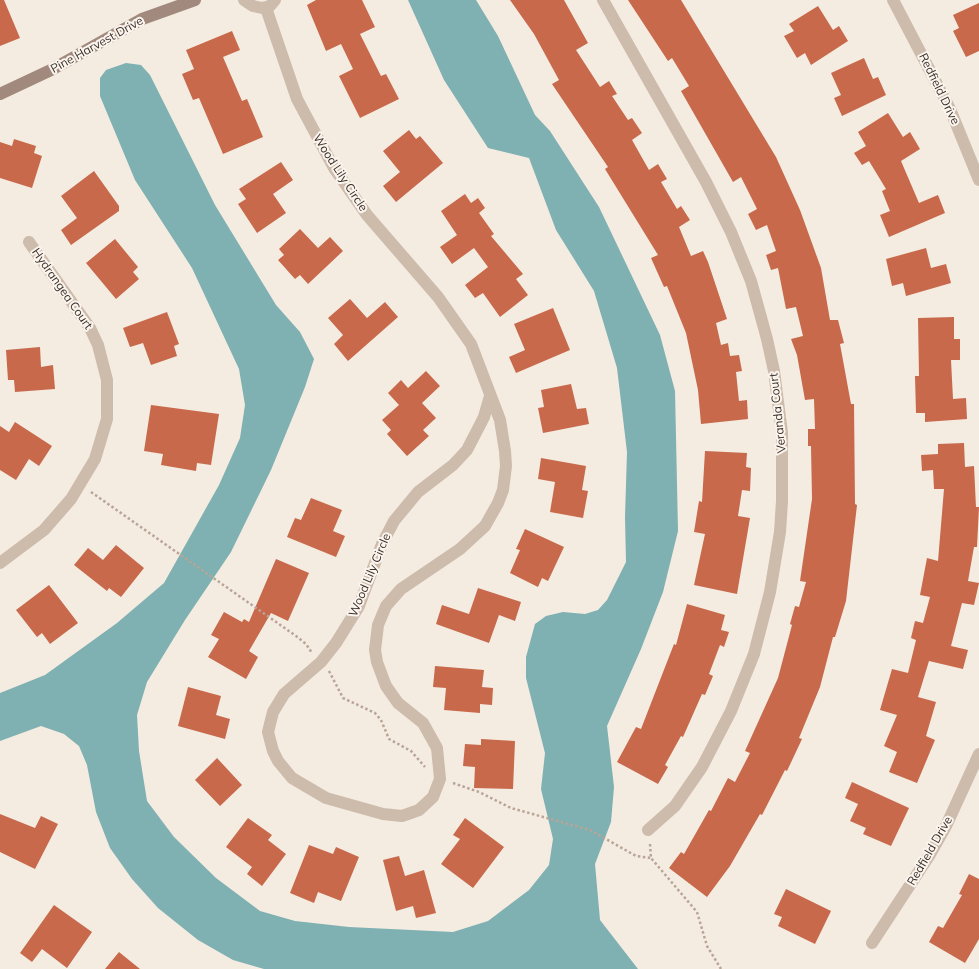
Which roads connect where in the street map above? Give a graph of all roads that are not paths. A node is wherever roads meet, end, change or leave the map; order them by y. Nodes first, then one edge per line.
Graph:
1 (195, 0) edge
2 (244, 0) edge
3 (603, 0) edge
4 (893, 0) edge
5 (271, 4) edge
6 (0, 94) edge
7 (979, 180) edge
8 (29, 242) dead end
9 (490, 396) junction
10 (0, 563) edge
11 (979, 754) edge
12 (648, 830) road end
13 (872, 943) dead end

1 - 6 street, Pine Harvest Drive
2 - 5 street, Wood Lily Circle
3 - 12 street, Veranda Court
4 - 7 street, Redfield Drive
5 - 9 street, Wood Lily Circle
8 - 10 street, Hydrangea Court
9 - 9 street, Wood Lily Circle
11 - 13 street, Redfield Drive

